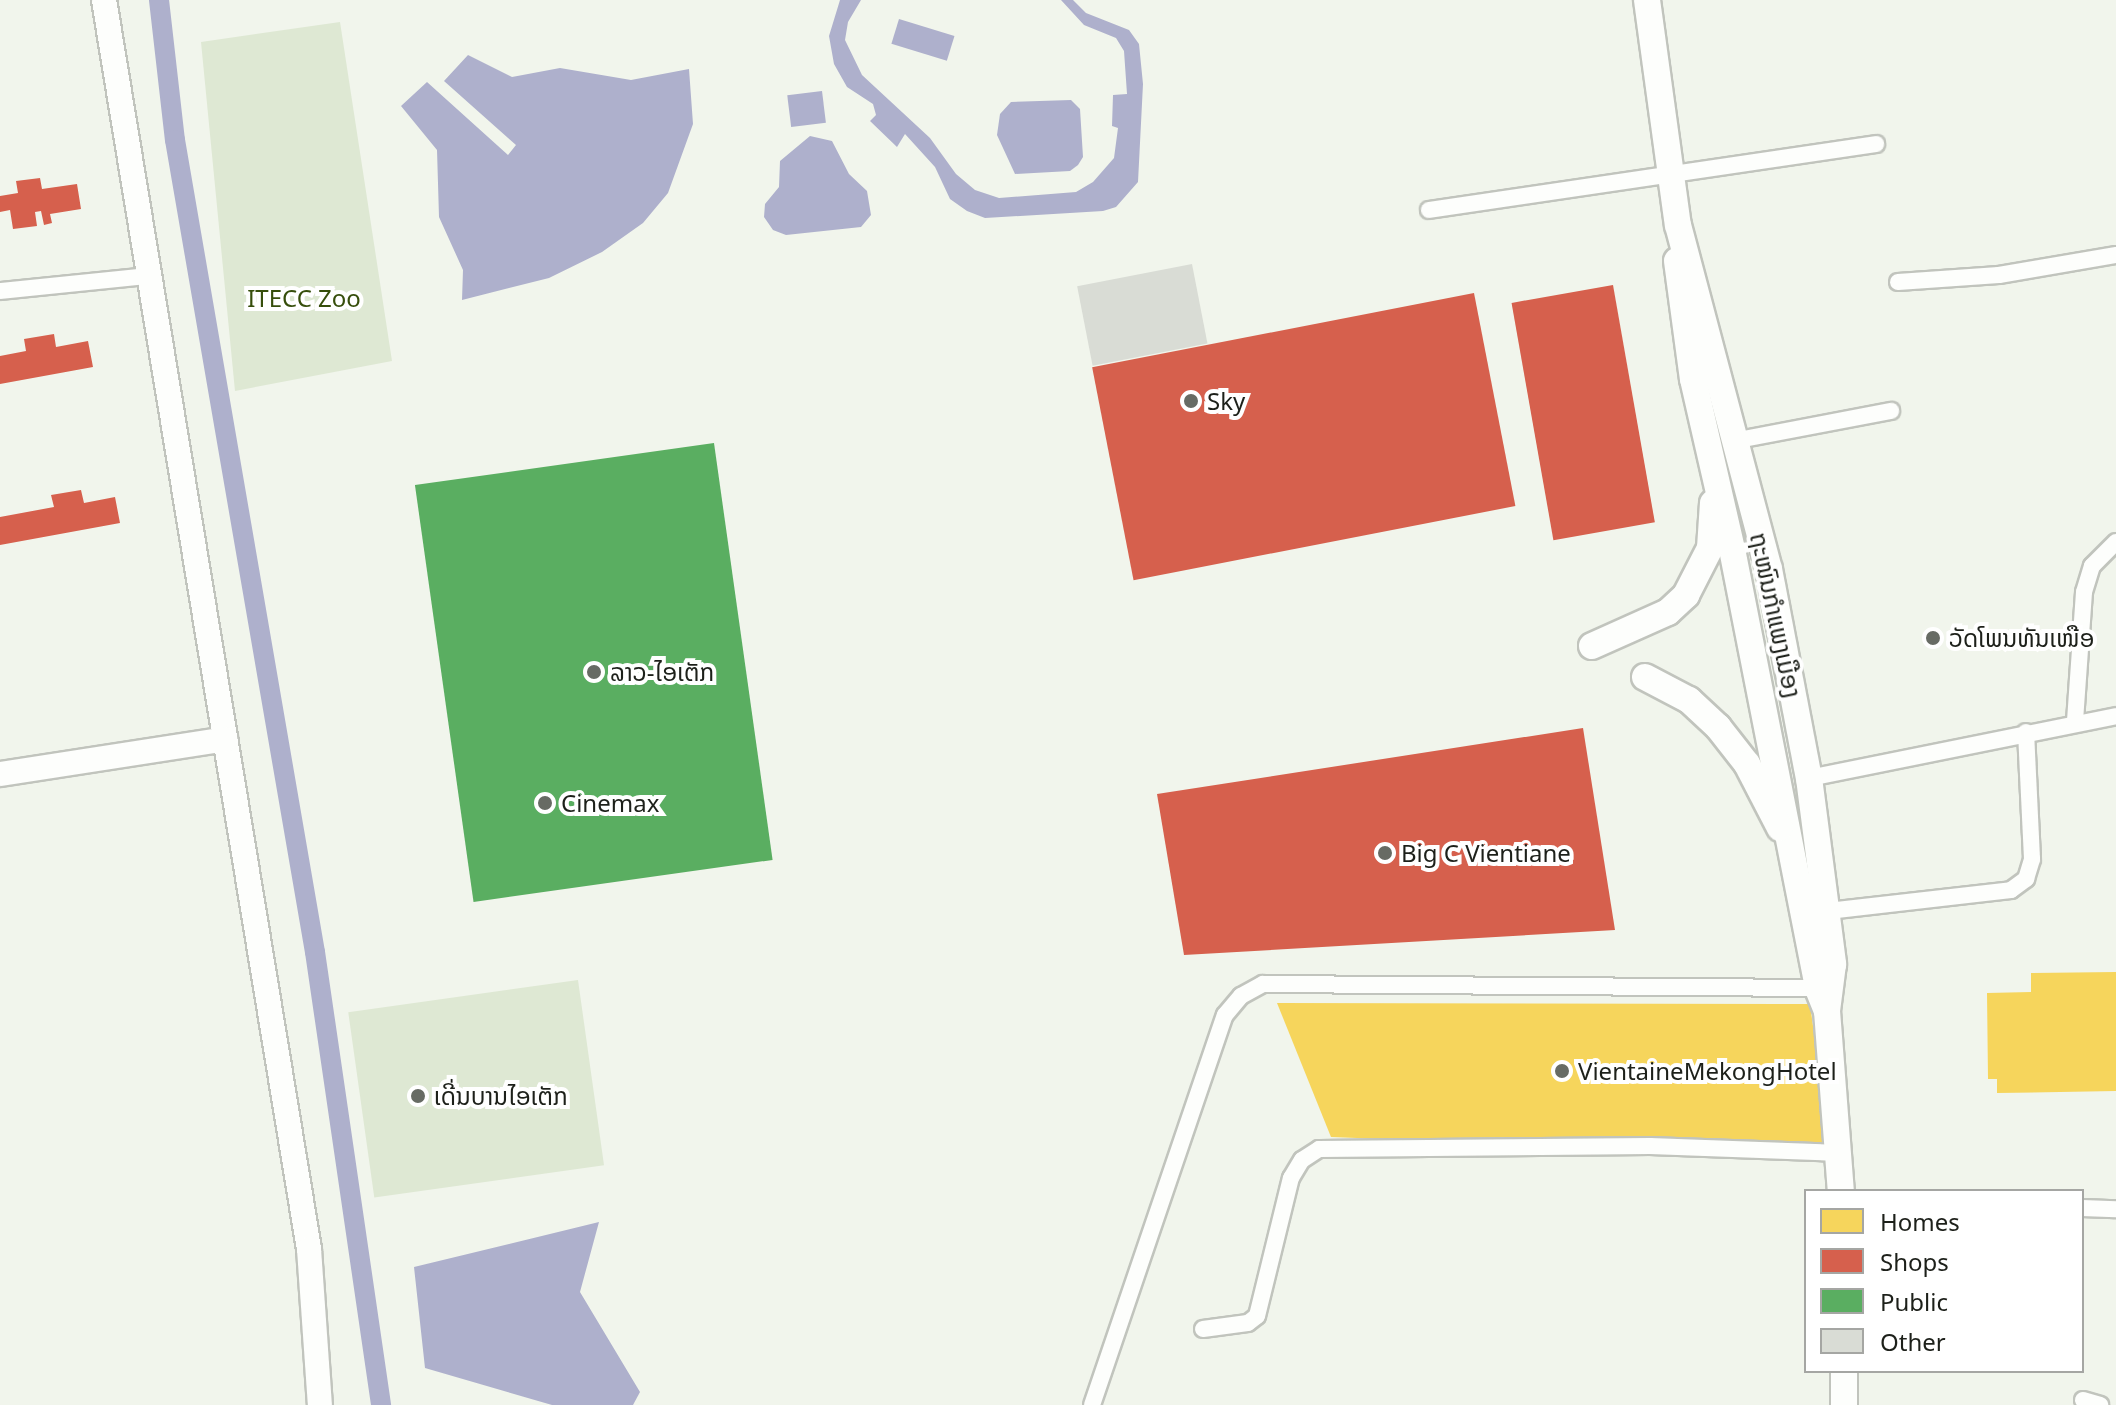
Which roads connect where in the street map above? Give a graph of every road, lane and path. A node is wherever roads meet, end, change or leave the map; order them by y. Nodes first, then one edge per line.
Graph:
1 (104, 0) edge
2 (1647, 0) edge
3 (1876, 144) dead end
4 (1668, 171) junction
5 (1429, 210) dead end
6 (1678, 225) junction
7 (2116, 255) edge
8 (148, 276) junction
9 (1898, 282) dead end
10 (0, 291) edge
11 (1891, 411) dead end
12 (1733, 441) junction
13 (1714, 472) junction
14 (2116, 542) edge
15 (1779, 616) junction
16 (1747, 621) junction
17 (1592, 646) dead end
18 (1787, 657) junction
19 (1754, 661) junction
20 (1645, 677) dead end
21 (2116, 716) edge
22 (2075, 721) junction
23 (2026, 732) junction
24 (225, 739) junction
25 (0, 774) edge
26 (1809, 778) junction
27 (1793, 854) junction
28 (1828, 911) junction
29 (1827, 996) junction
30 (1839, 1153) junction
31 (1841, 1189) edge
32 (2084, 1208) edge
33 (2116, 1209) edge
34 (1203, 1329) dead end
35 (1844, 1373) edge
36 (2083, 1400) dead end
37 (320, 1405) edge
38 (1092, 1405) edge
39 (1844, 1405) edge
40 (2100, 1405) edge

1 - 8 street
2 - 4 main road, ຖະໜົນກຳແພງເມືອງ
3 - 4 street
4 - 5 street
4 - 6 main road, ຖະໜົນກຳແພງເມືອງ
6 - 12 main road, ຖະໜົນກຳແພງເມືອງ
6 - 13 main road, ຖະໜົນກຳແພງເມືອງ
7 - 9 street
8 - 10 street
8 - 24 street
11 - 12 street
12 - 15 main road, ຖະໜົນກຳແພງເມືອງ
13 - 16 main road, ຖະໜົນກຳແພງເມືອງ
13 - 17 main road
14 - 22 street
15 - 16 street
15 - 18 main road, ຖະໜົນກຳແພງເມືອງ
16 - 19 main road, ຖະໜົນກຳແພງເມືອງ
18 - 19 street
18 - 26 main road, ຖະໜົນກຳແພງເມືອງ
19 - 27 main road, ຖະໜົນກຳແພງເມືອງ
20 - 27 main road
21 - 22 street
22 - 23 street
23 - 26 street
23 - 28 street
24 - 25 street
24 - 37 street
26 - 28 main road, ຖະໜົນກຳແພງເມືອງ
27 - 29 main road, ຖະໜົນກຳແພງເມືອງ
28 - 29 main road, ຖະໜົນກຳແພງເມືອງ
29 - 30 main road, ຖະໜົນກຳແພງເມືອງ
29 - 38 street
30 - 31 main road, ຖະໜົນກຳແພງເມືອງ
30 - 34 street
32 - 33 street
35 - 39 main road
36 - 40 street

